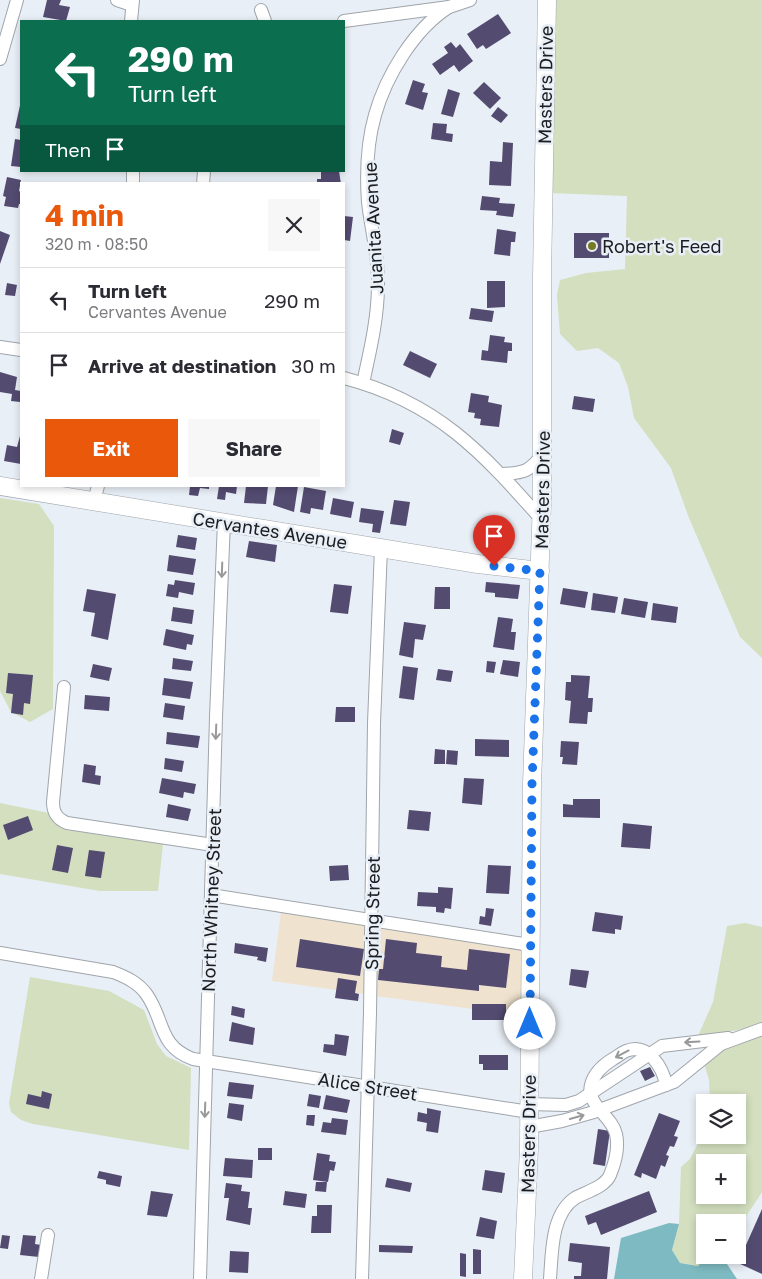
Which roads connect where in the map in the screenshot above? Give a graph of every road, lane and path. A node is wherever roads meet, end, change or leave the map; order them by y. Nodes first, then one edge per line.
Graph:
1 (17, 0) edge
2 (116, 0) edge
3 (470, 0) edge
4 (547, 0) edge
5 (132, 3) edge
6 (449, 7) junction
7 (131, 20) edge
8 (345, 21) edge
9 (0, 59) edge
10 (0, 346) edge
11 (20, 350) edge
12 (345, 378) edge
13 (363, 383) junction
14 (543, 454) junction
15 (502, 474) junction
16 (0, 486) edge
17 (96, 494) edge
18 (542, 520) junction
19 (224, 521) junction
20 (381, 548) junction
21 (540, 571) junction
22 (64, 687) dead end
23 (213, 845) junction
24 (211, 895) junction
25 (372, 919) junction
26 (530, 945) junction
27 (0, 953) edge
28 (762, 1029) edge
29 (740, 1036) junction
30 (648, 1055) junction
31 (206, 1061) junction
32 (666, 1085) junction
33 (366, 1086) junction
34 (591, 1094) junction
35 (601, 1109) junction
36 (529, 1114) junction
37 (48, 1235) dead end
38 (41, 1279) edge
39 (200, 1279) edge
40 (362, 1279) edge
41 (523, 1279) edge
42 (550, 1279) edge

1 - 9 street
2 - 5 street
3 - 6 street
4 - 14 street, Masters Drive
5 - 7 street
6 - 8 street
6 - 13 street, Juanita Avenue
10 - 11 street
12 - 13 street
13 - 15 street
14 - 15 street
14 - 18 street, Masters Drive
15 - 18 street
16 - 17 street, Cervantes Avenue
17 - 19 street, Cervantes Avenue
18 - 21 street, Masters Drive
19 - 20 street, Cervantes Avenue
19 -> 23 street, North Whitney Street
20 - 21 street, Cervantes Avenue
20 - 25 street, Spring Street
21 - 26 street, Masters Drive
22 - 23 street
23 - 24 street, North Whitney Street
24 - 25 street
24 - 31 street, North Whitney Street
25 - 26 street
25 - 33 street, Spring Street
26 - 36 street, Masters Drive
27 - 31 street, Alice Street
28 - 29 street
29 -> 30 street
29 - 32 street
30 - 32 street
30 -> 34 street
31 - 33 street, Alice Street
31 -> 39 street, North Whitney Street
32 - 35 street
33 - 36 street, Alice Street
33 - 40 street, Spring Street
34 - 35 street
34 - 36 street
36 -> 35 street
35 - 42 street
36 - 41 street, Masters Drive
37 - 38 street

